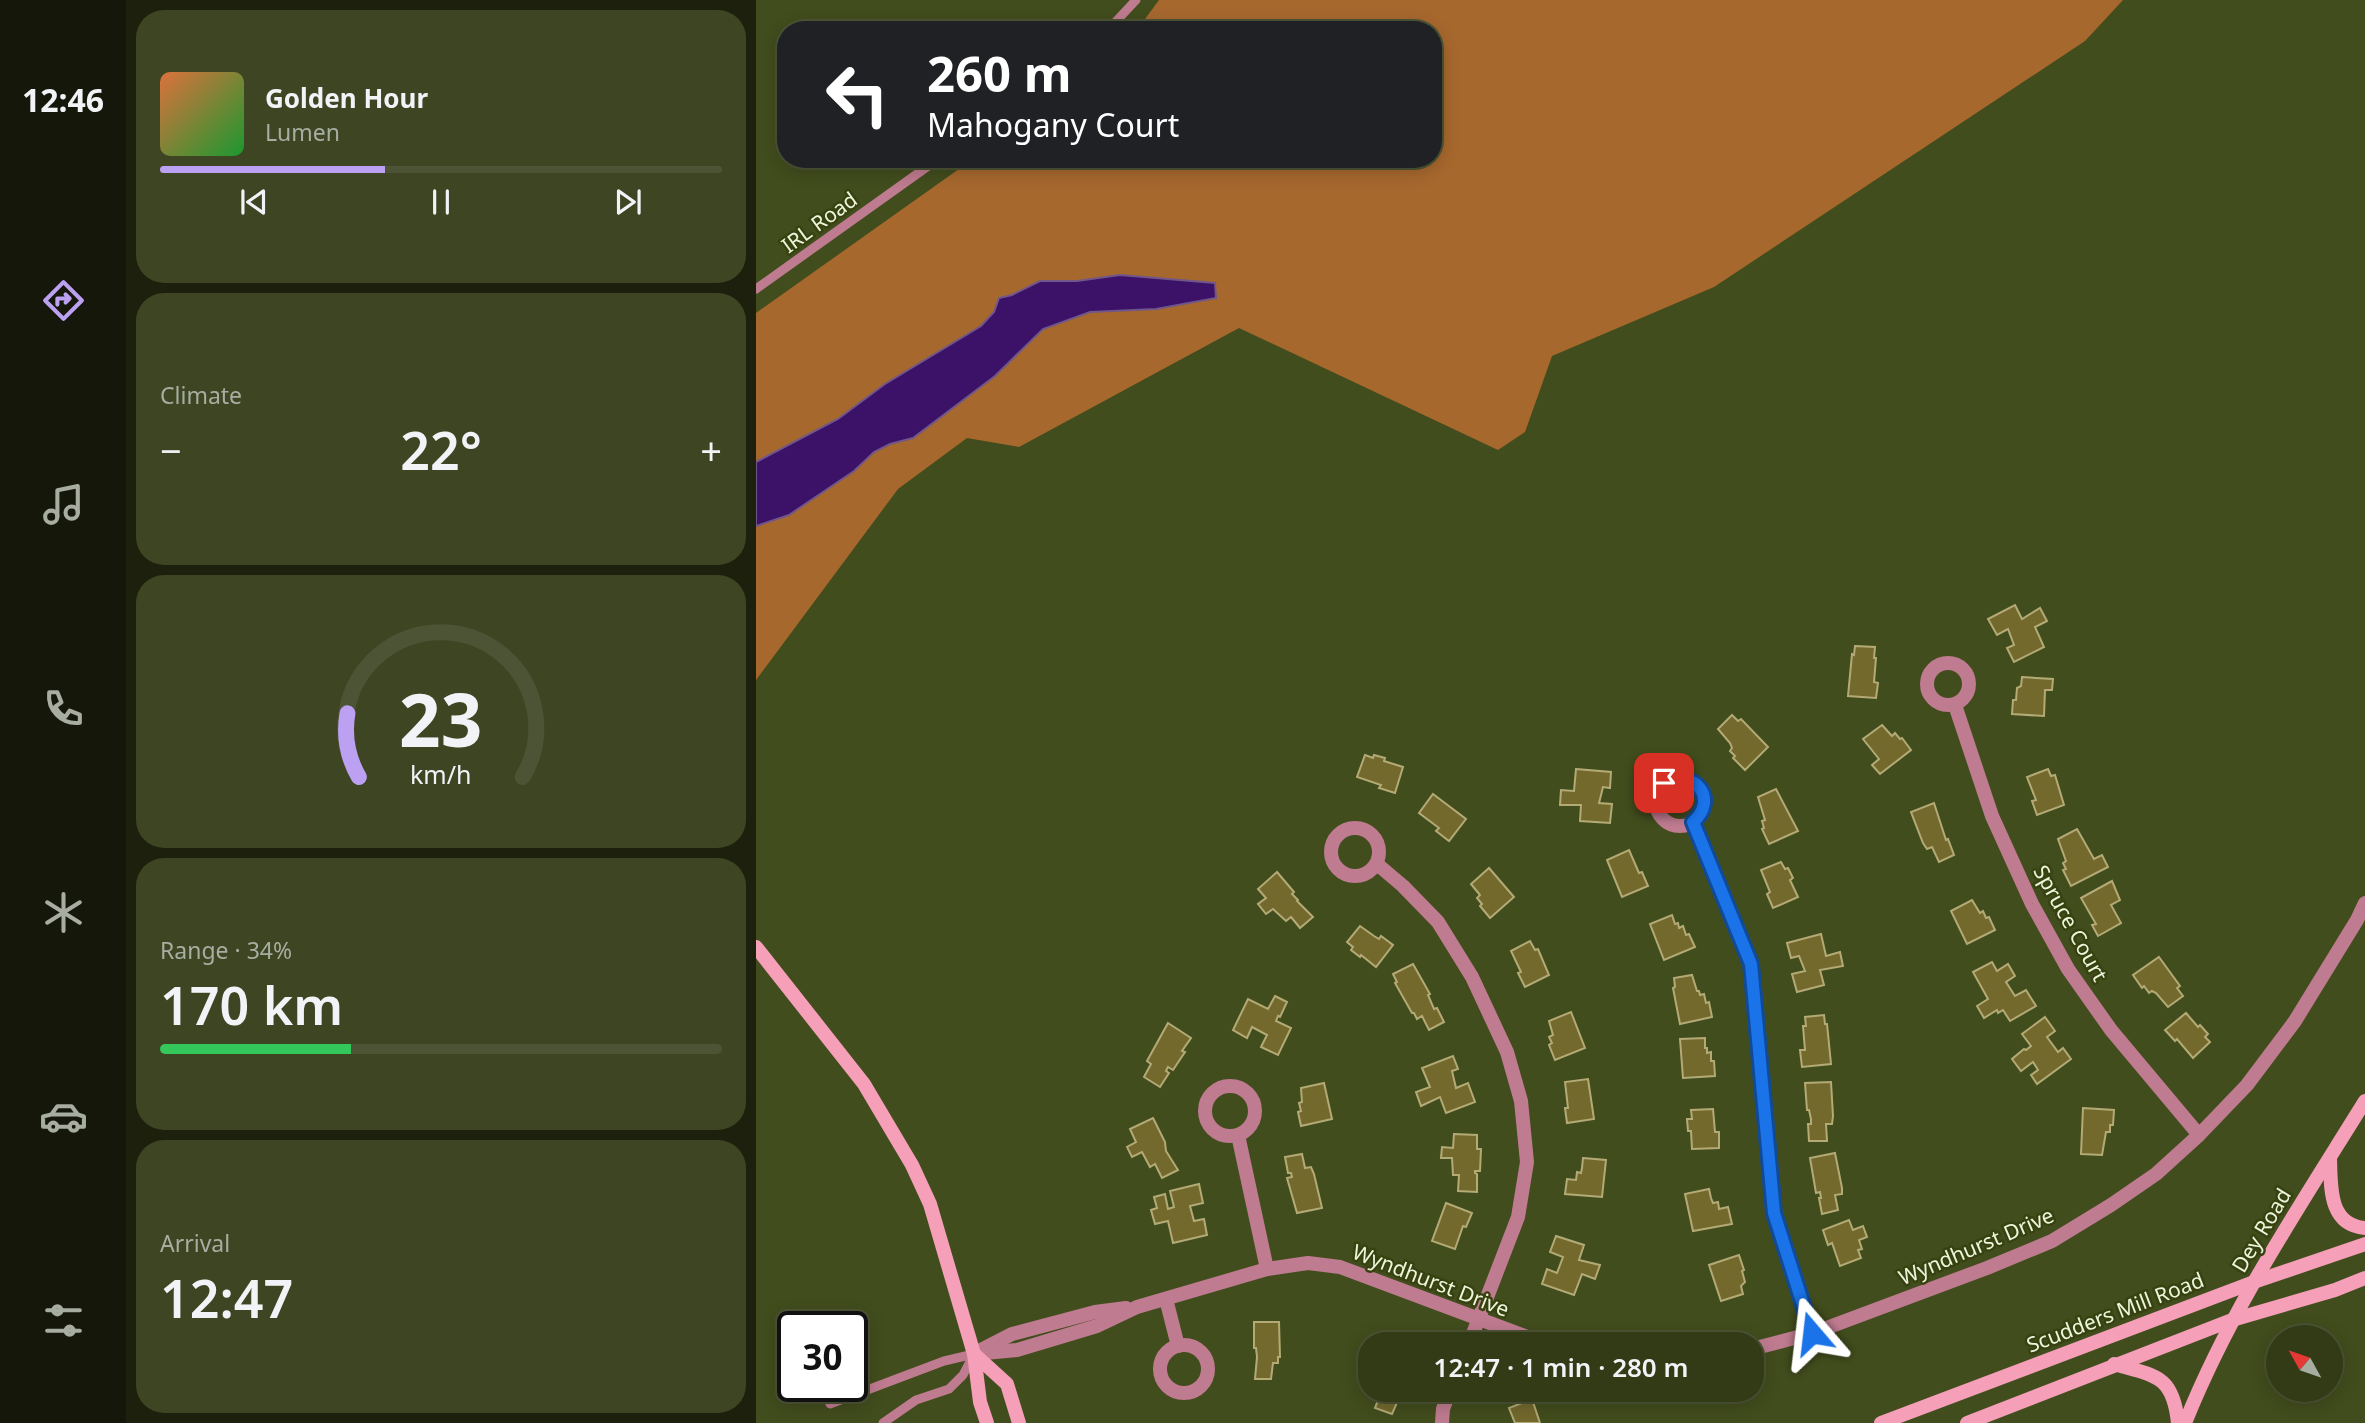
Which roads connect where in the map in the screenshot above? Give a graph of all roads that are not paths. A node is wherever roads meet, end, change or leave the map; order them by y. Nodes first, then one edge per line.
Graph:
1 (1136, 0) edge
2 (1116, 21) edge
3 (924, 168) edge
4 (756, 289) edge
5 (1955, 705) dead end
6 (1693, 822) dead end
7 (1377, 864) dead end
8 (2365, 903) edge
9 (756, 947) edge
10 (2365, 1101) edge
11 (1238, 1135) dead end
12 (2199, 1135) junction
13 (2330, 1158) junction
14 (2365, 1228) edge
15 (2365, 1244) edge
16 (1267, 1269) junction
17 (2365, 1278) edge
18 (2254, 1282) junction
19 (1166, 1299) junction
20 (1479, 1320) junction
21 (2232, 1320) junction
22 (1474, 1332) edge
23 (1512, 1332) edge
24 (1812, 1333) junction
25 (1178, 1346) dead end
26 (1764, 1346) edge
27 (974, 1354) junction
28 (2114, 1364) junction
29 (1446, 1402) edge
30 (830, 1404) dead end
31 (883, 1423) edge
32 (987, 1423) edge
33 (1019, 1423) edge
34 (1442, 1423) edge
35 (1881, 1423) edge
36 (1967, 1423) edge
37 (2178, 1423) edge
38 (2185, 1423) edge

1 - 2 lane
3 - 4 lane, IRL Road
5 - 12 street, Spruce Court
6 - 24 street
7 - 20 street
8 - 12 street, Wyndhurst Drive
9 - 27 main road
10 - 13 main road, Dey Road
11 - 16 street
12 - 24 street, Wyndhurst Drive
13 - 14 main road
13 - 18 main road, Dey Road
15 - 18 main road, Scudders Mill Road
16 - 19 street, Wyndhurst Drive
16 - 20 street, Wyndhurst Drive
17 - 21 main road
18 - 21 main road, Dey Road
18 - 35 main road, Scudders Mill Road
19 - 25 street
19 - 27 street, Wyndhurst Drive
20 - 22 street
20 - 23 street, Wyndhurst Drive
21 - 28 main road
21 - 38 main road, Dey Road
24 - 26 street, Wyndhurst Drive
27 - 30 lane
27 - 31 lane
27 - 32 main road
27 - 33 main road
28 - 36 main road
28 - 37 main road
29 - 34 street

